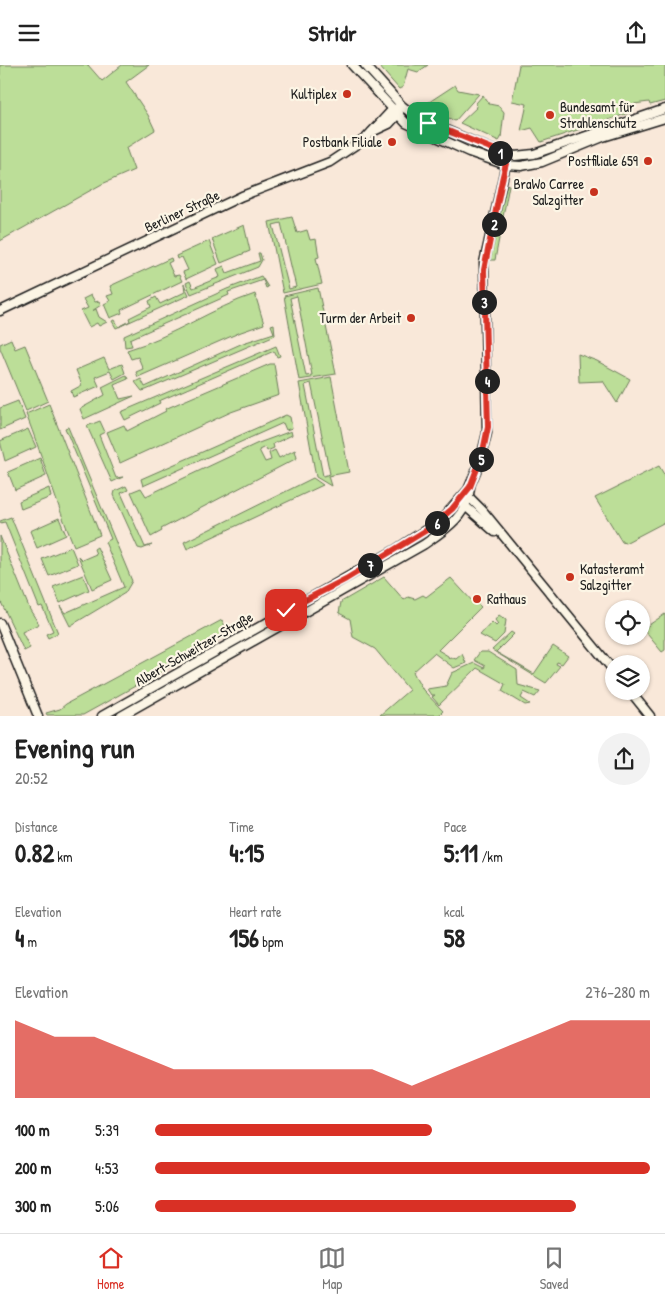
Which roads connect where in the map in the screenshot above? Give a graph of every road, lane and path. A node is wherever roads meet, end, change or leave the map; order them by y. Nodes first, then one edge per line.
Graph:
1 (352, 65) edge
2 (365, 65) edge
3 (402, 106) junction
4 (665, 109) edge
5 (395, 113) junction
6 (665, 118) edge
7 (508, 155) junction
8 (506, 165) junction
9 (0, 311) edge
10 (466, 497) junction
11 (466, 507) junction
12 (410, 541) junction
13 (513, 549) junction
14 (404, 555) junction
15 (0, 623) edge
16 (605, 660) edge
17 (638, 700) edge
18 (38, 715) edge
19 (102, 715) edge
20 (121, 715) edge
21 (650, 715) edge

1 - 5 street
2 - 3 street
3 - 5 street
3 - 7 street
4 - 7 street
5 - 8 street
5 - 9 street, Berliner Straße
6 - 8 street
7 - 8 street, Albert-Schweitzer-Straße
8 - 10 street, Albert-Schweitzer-Straße
10 - 11 street, Albert-Schweitzer-Straße
10 - 12 street, Albert-Schweitzer-Straße
10 - 13 street
11 - 13 street
11 - 14 street, Albert-Schweitzer-Straße
12 - 14 street
12 - 19 street, Albert-Schweitzer-Straße
13 - 16 street
14 - 20 street, Albert-Schweitzer-Straße
15 - 18 street
17 - 21 street

